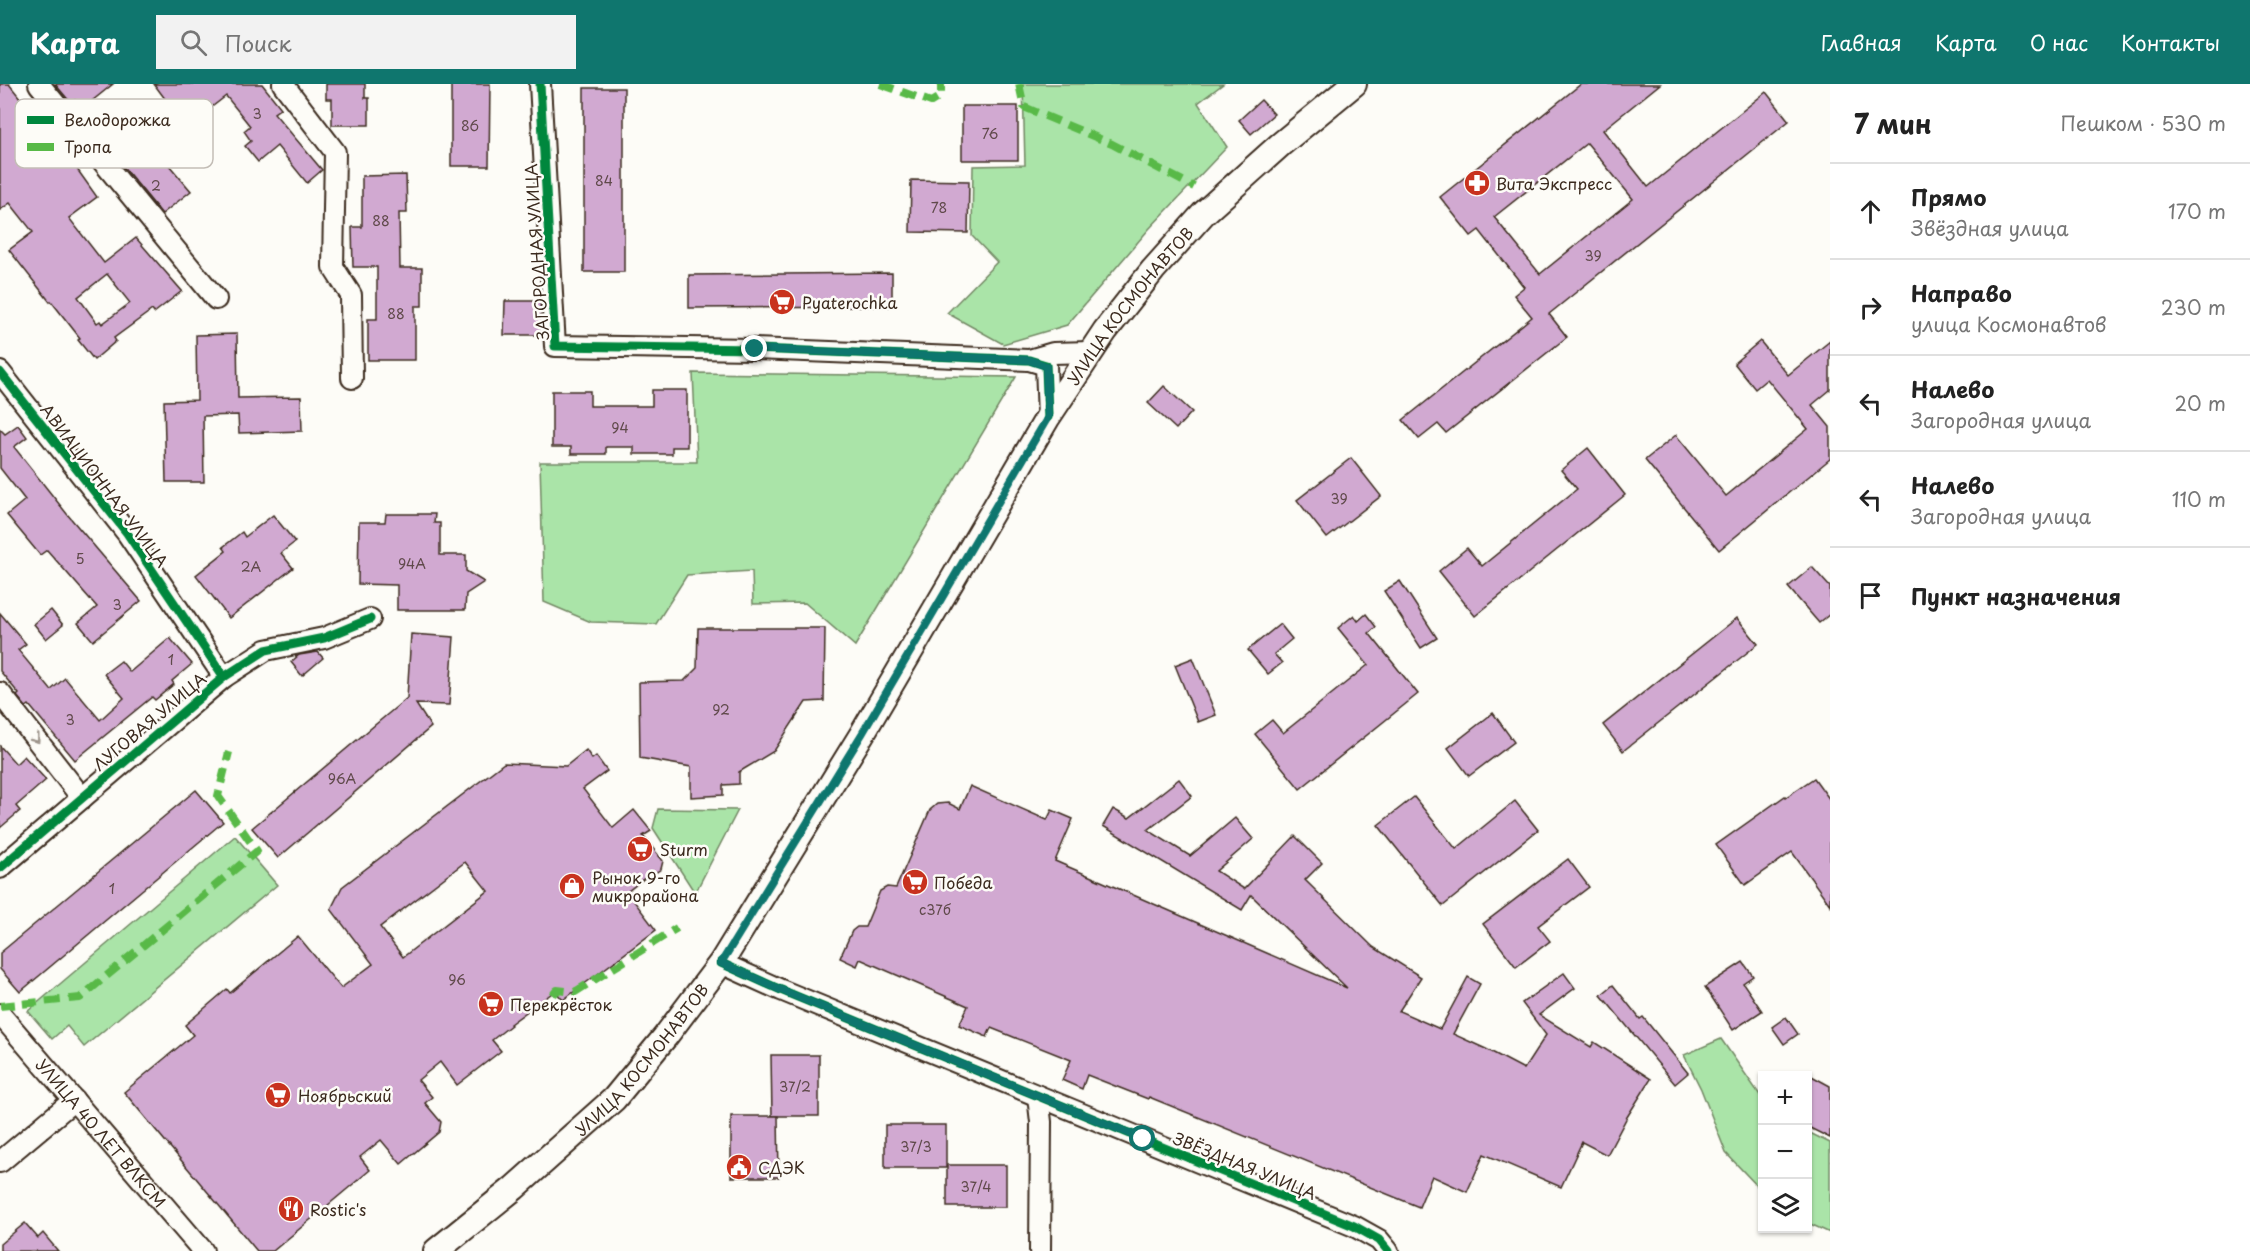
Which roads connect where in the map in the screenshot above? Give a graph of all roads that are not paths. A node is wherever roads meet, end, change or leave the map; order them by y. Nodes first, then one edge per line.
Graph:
1 (39, 84) edge
2 (283, 84) edge
3 (540, 84) edge
4 (1354, 84) edge
5 (51, 99) edge
6 (108, 168) edge
7 (216, 299) dead end
8 (1090, 352) junction
9 (1029, 360) junction
10 (0, 372) edge
11 (352, 378) dead end
12 (1048, 417) junction
13 (370, 620) dead end
14 (224, 677) junction
15 (0, 693) edge
16 (82, 798) junction
17 (0, 868) edge
18 (721, 963) junction
19 (0, 1014) edge
20 (1038, 1096) junction
21 (74, 1100) junction
22 (0, 1162) edge
23 (203, 1251) edge
24 (436, 1251) edge
25 (1040, 1251) edge
26 (1388, 1251) edge

1 - 5 street
2 - 11 street
3 - 9 street, ЗАГОРОДНАЯ УЛИЦА
4 - 8 main road, УЛИЦА КОСМОНАВТОВ
6 - 7 street
8 - 9 street, ЗАГОРОДНАЯ УЛИЦА
8 - 12 main road, УЛИЦА КОСМОНАВТОВ
9 - 12 street
10 - 14 street, АВИАЦИОННАЯ УЛИЦА
12 - 18 main road, УЛИЦА КОСМОНАВТОВ
13 - 14 street, ЛУГОВАЯ УЛИЦА
14 - 16 street, ЛУГОВАЯ УЛИЦА
15 -> 16 street
16 - 17 street, ЛУГОВАЯ УЛИЦА
18 - 20 street, ЗВЁЗДНАЯ УЛИЦА
18 - 24 main road, УЛИЦА КОСМОНАВТОВ
19 - 21 street, УЛИЦА 40 ЛЕТ ВЛКСМ
20 - 25 street
20 - 26 street, ЗВЁЗДНАЯ УЛИЦА
21 - 22 street
21 - 23 street, УЛИЦА 40 ЛЕТ ВЛКСМ

